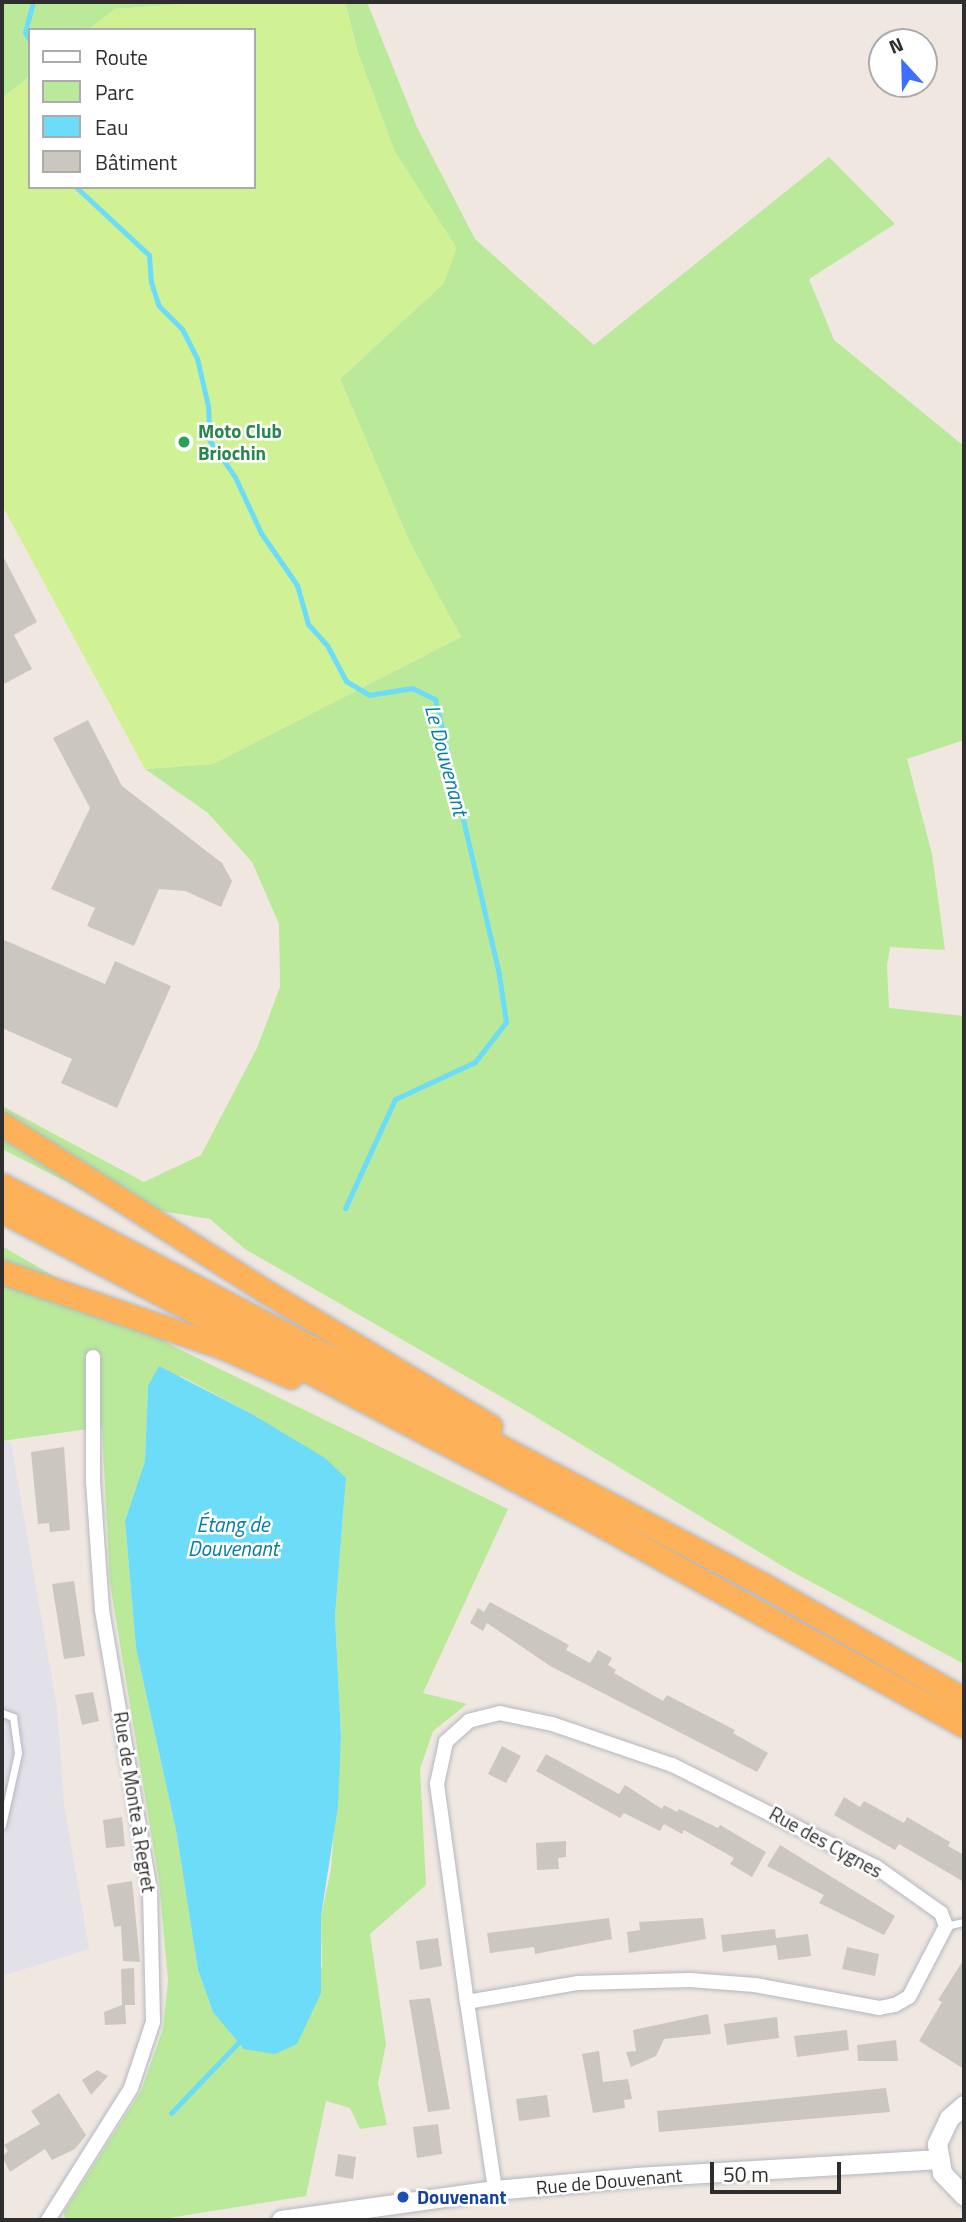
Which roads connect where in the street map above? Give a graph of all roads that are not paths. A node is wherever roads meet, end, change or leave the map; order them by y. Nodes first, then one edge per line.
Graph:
1 (2, 1124) edge
2 (2, 1185) edge
3 (2, 1211) edge
4 (2, 1272) edge
5 (93, 1357) dead end
6 (330, 1383) junction
7 (551, 1473) junction
8 (964, 1699) edge
9 (2, 1713) edge
10 (964, 1725) edge
11 (2, 1825) edge
12 (964, 1922) edge
13 (946, 1926) junction
14 (467, 2002) junction
15 (964, 2105) edge
16 (938, 2159) junction
17 (495, 2190) junction
18 (964, 2196) edge
19 (48, 2220) edge
20 (281, 2220) edge

1 - 7 highway
2 - 7 highway
3 - 6 highway
4 - 6 highway
5 - 19 street, Rue de Monte à Regret
6 - 10 highway
7 - 8 highway
9 - 11 lane
12 - 13 lane
13 - 14 street
13 - 14 street, Rue des Cygnes
14 - 17 street, Rue des Cygnes
15 - 16 main road
16 - 17 main road, Rue de Douvenant
16 - 18 main road
17 - 20 main road, Rue de Douvenant

